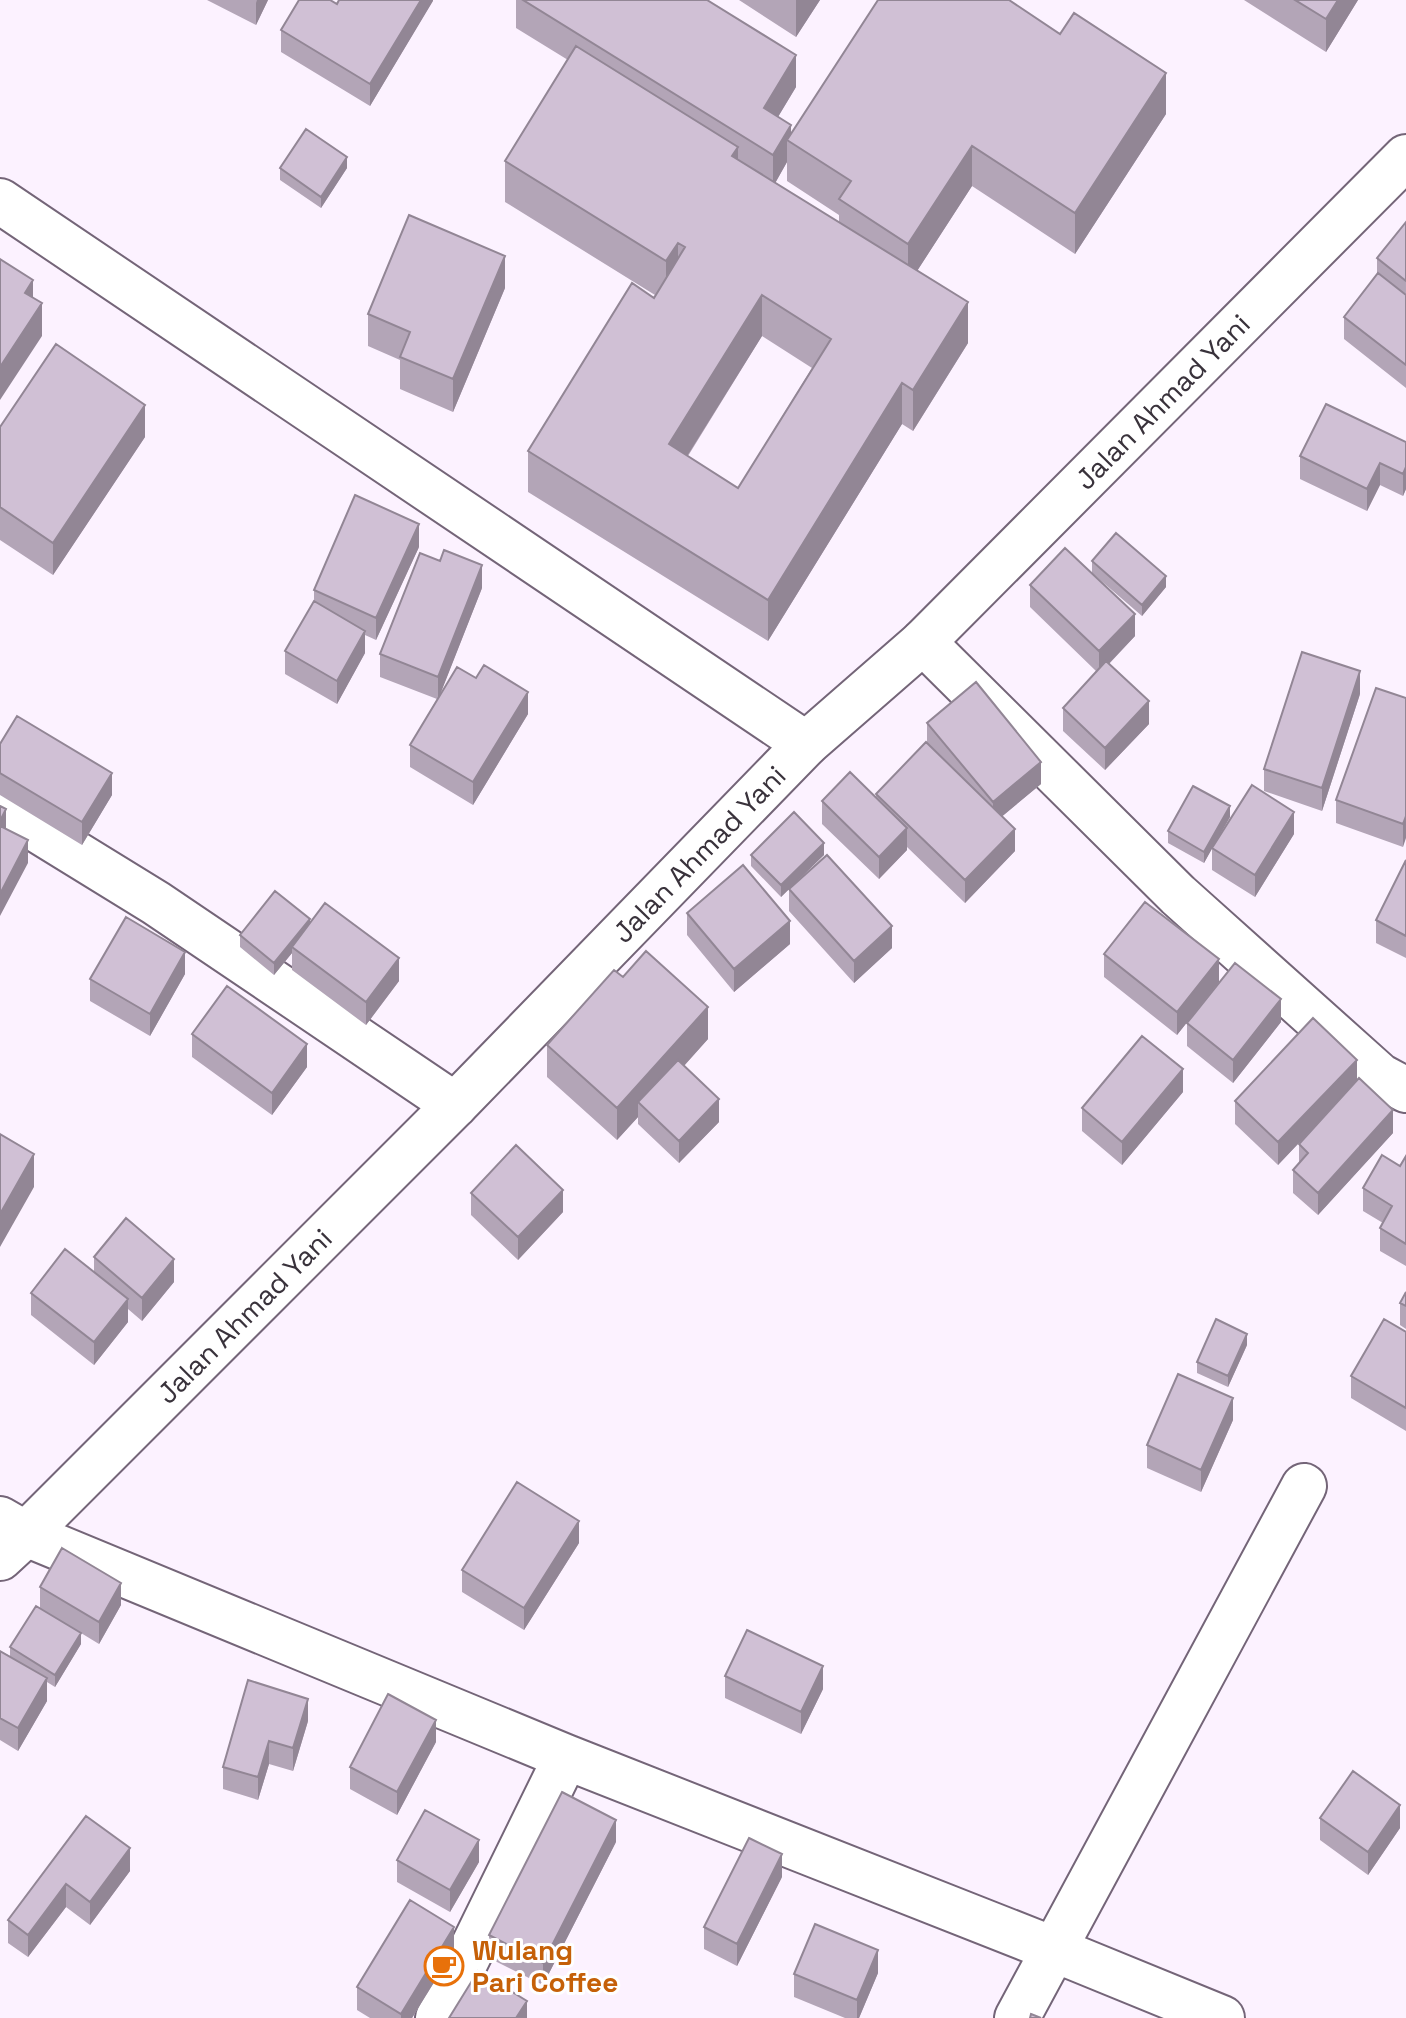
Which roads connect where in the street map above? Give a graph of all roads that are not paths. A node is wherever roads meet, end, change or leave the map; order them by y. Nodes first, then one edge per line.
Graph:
1 (1406, 157) edge
2 (0, 201) edge
3 (923, 642) junction
4 (806, 744) junction
5 (0, 807) edge
6 (1406, 1090) edge
7 (455, 1105) junction
8 (1304, 1486) dead end
9 (9, 1537) edge
10 (566, 1757) junction
11 (1053, 1949) junction
12 (438, 2018) edge
13 (1017, 2018) edge
14 (1222, 2018) edge

1 - 3 main road, Jalan Ahmad Yani
2 - 4 main road
3 - 4 main road, Jalan Ahmad Yani
3 - 6 main road
4 - 7 main road, Jalan Ahmad Yani
5 - 7 main road
7 - 9 main road, Jalan Ahmad Yani
8 - 11 main road
9 - 10 main road
10 - 11 main road
10 - 12 main road
11 - 13 main road
11 - 14 main road

